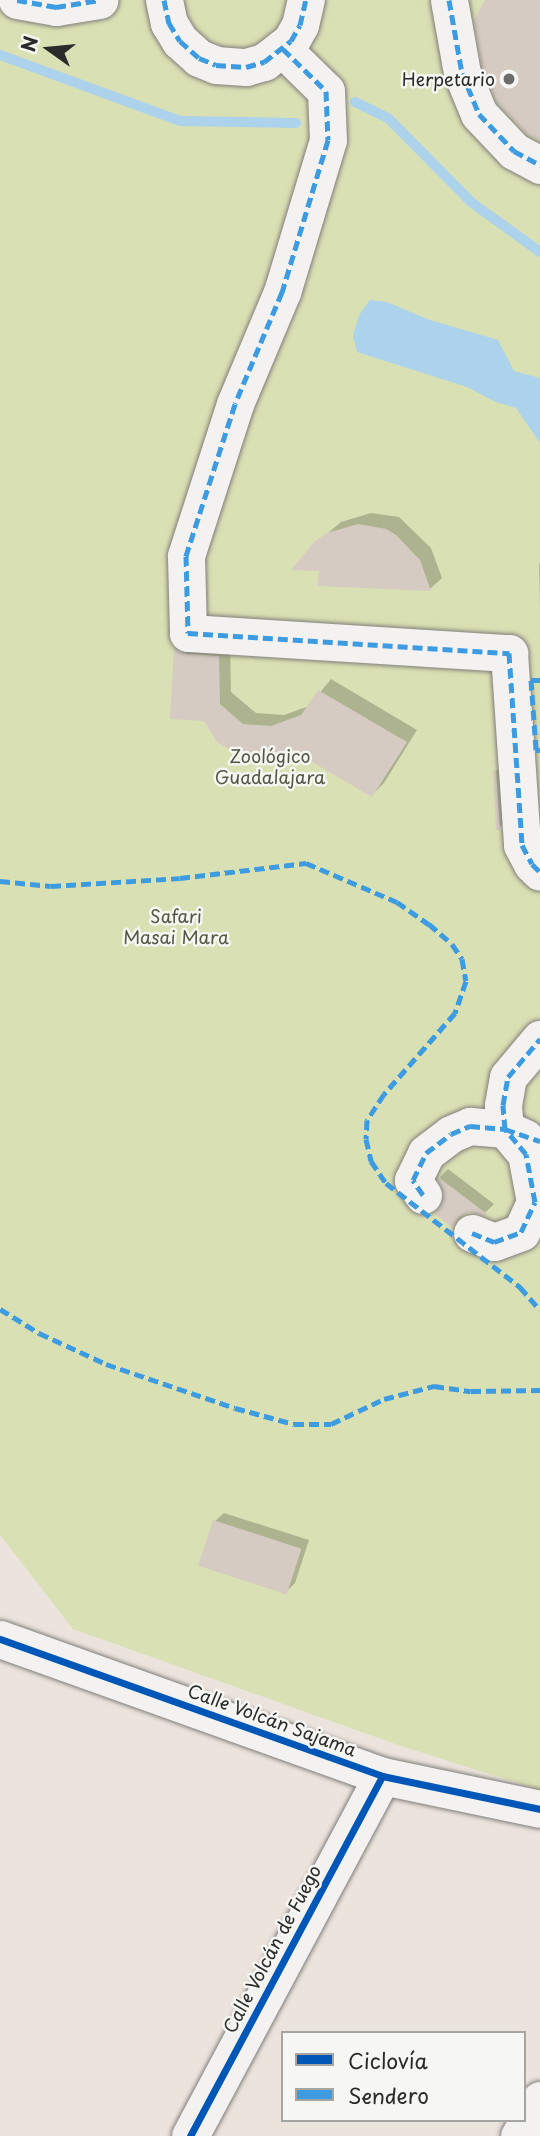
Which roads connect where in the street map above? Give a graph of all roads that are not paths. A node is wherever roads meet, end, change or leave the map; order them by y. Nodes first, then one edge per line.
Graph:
1 (16, 0) edge
2 (99, 0) edge
3 (164, 0) edge
4 (306, 0) edge
5 (449, 0) edge
6 (283, 49) junction
7 (540, 165) edge
8 (540, 680) edge
9 (529, 727) edge
10 (540, 872) edge
11 (540, 1039) edge
12 (505, 1129) junction
13 (540, 1142) edge
14 (423, 1195) dead end
15 (472, 1233) dead end
16 (0, 1639) edge
17 (382, 1776) junction
18 (540, 1809) edge
19 (540, 2100) edge
20 (190, 2136) edge
21 (519, 2136) edge

1 - 2 street
3 - 6 street
4 - 6 street
5 - 7 street
6 - 9 street
8 - 9 street
9 - 10 street
11 - 12 street
12 - 13 street
12 - 14 street
12 - 15 street
16 - 17 street, Calle Volcán Sajama
17 - 18 street, Calle Volcán Sajama
17 - 20 street, Calle Volcán de Fuego
19 - 21 street

